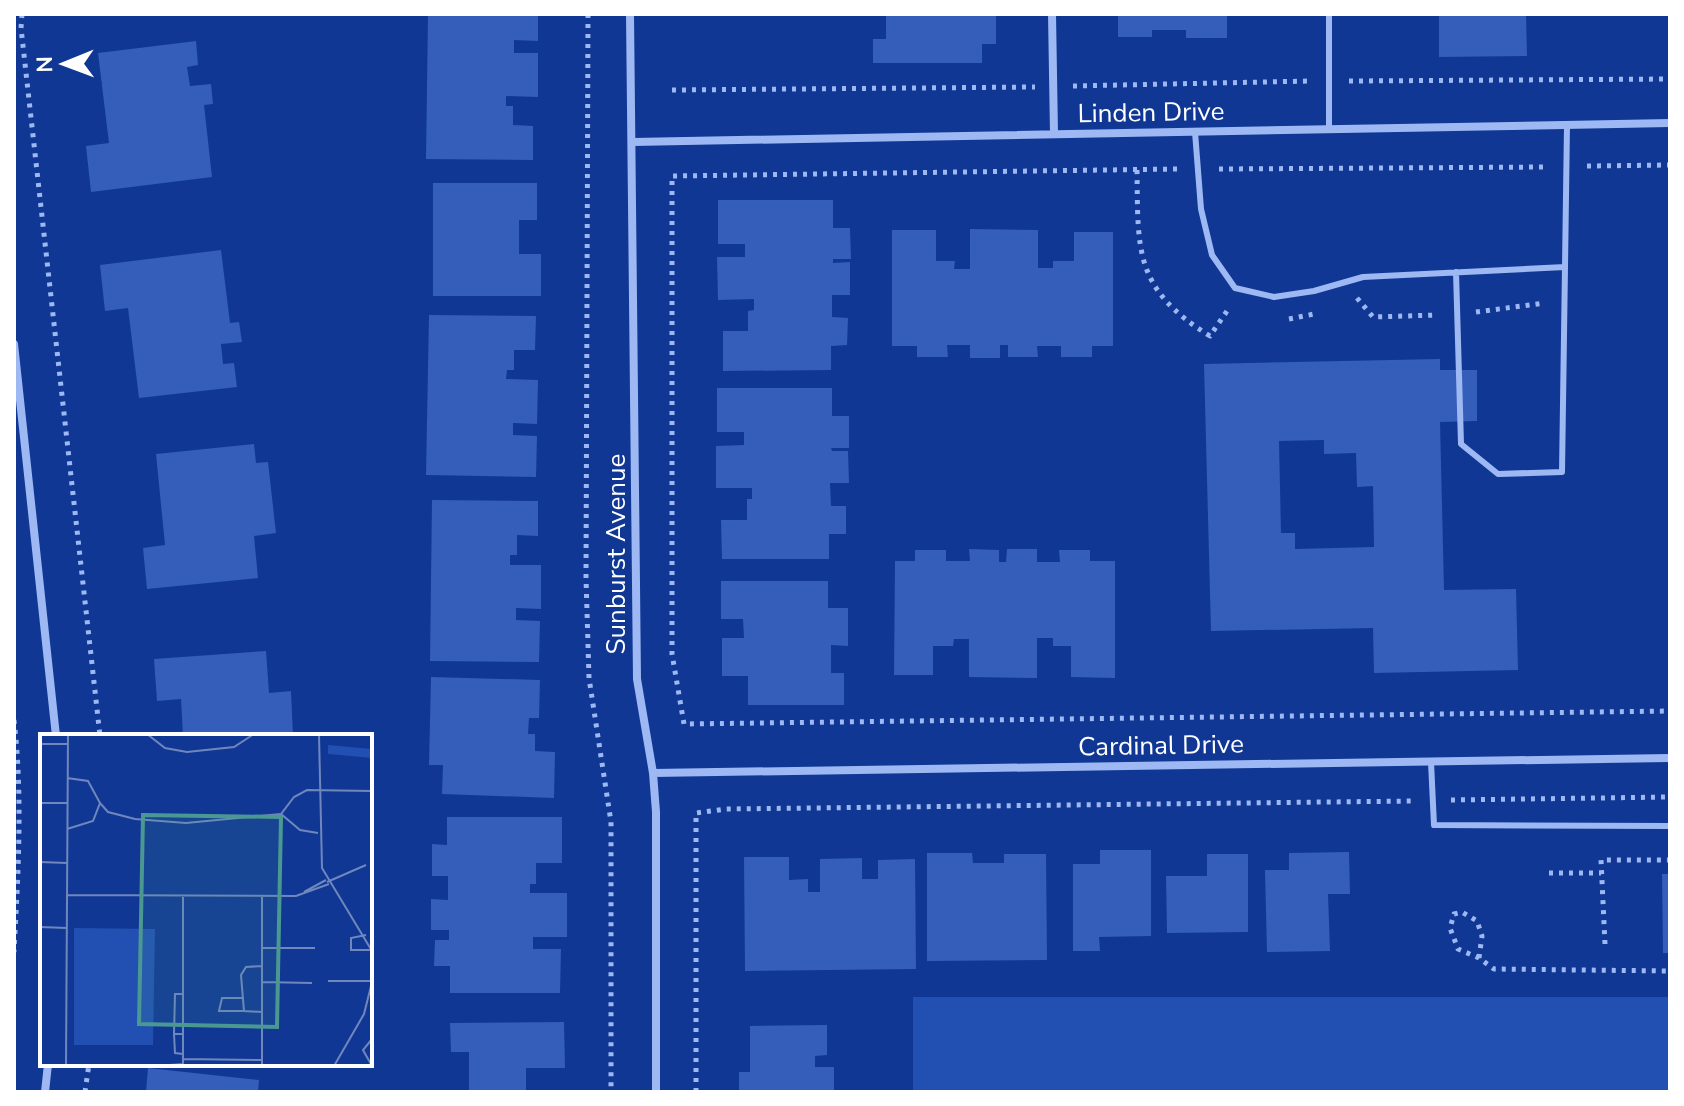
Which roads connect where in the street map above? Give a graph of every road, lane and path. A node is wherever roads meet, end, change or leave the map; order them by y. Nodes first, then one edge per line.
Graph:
1 (22, 14) edge
2 (588, 14) edge
3 (630, 14) edge
4 (1052, 14) edge
5 (1329, 14) edge
6 (1670, 79) edge
7 (1329, 81) junction
8 (1053, 86) junction
9 (672, 90) dead end
10 (1670, 123) edge
11 (1567, 125) junction
12 (1329, 129) junction
13 (1195, 132) junction
14 (1054, 134) junction
15 (633, 142) junction
16 (1670, 165) edge
17 (1567, 167) junction
18 (1198, 169) junction
19 (1565, 267) junction
20 (1456, 272) junction
21 (14, 344) edge
22 (1670, 711) edge
23 (14, 720) edge
24 (56, 734) edge
25 (100, 734) edge
26 (1670, 758) edge
27 (1431, 762) junction
28 (653, 773) junction
29 (1670, 797) edge
30 (1432, 800) junction
31 (1670, 826) edge
32 (1670, 860) edge
33 (1549, 873) dead end
34 (1601, 873) junction
35 (1605, 944) dead end
36 (14, 952) edge
37 (1479, 958) junction
38 (1670, 971) edge
39 (48, 1066) edge
40 (89, 1066) edge
41 (45, 1092) edge
42 (85, 1092) edge
43 (611, 1092) edge
44 (656, 1092) edge
45 (696, 1092) edge

1 - 25 path
2 - 43 path
3 - 15 street, Sunburst Avenue
4 - 8 street
5 - 7 lane
6 - 7 path
7 - 8 path
7 - 12 lane
8 - 9 path
8 - 14 street
10 - 11 street, Linden Drive
11 - 12 street, Linden Drive
11 - 17 lane
12 - 13 street, Linden Drive
13 - 14 street, Linden Drive
13 - 18 lane
14 - 15 street, Linden Drive
15 - 28 street, Sunburst Avenue
16 - 17 path
17 - 18 path
17 - 19 lane
18 - 20 lane
18 - 22 path
19 - 20 lane
19 - 20 lane
21 - 24 street
23 - 36 path
26 - 27 street, Cardinal Drive
27 - 28 street, Cardinal Drive
27 - 30 lane
28 - 44 street, Sunburst Avenue
29 - 30 path
30 - 31 lane
30 - 45 path
32 - 34 path
33 - 34 path
34 - 35 path
37 - 37 path
37 - 38 path
39 - 41 street
40 - 42 path

